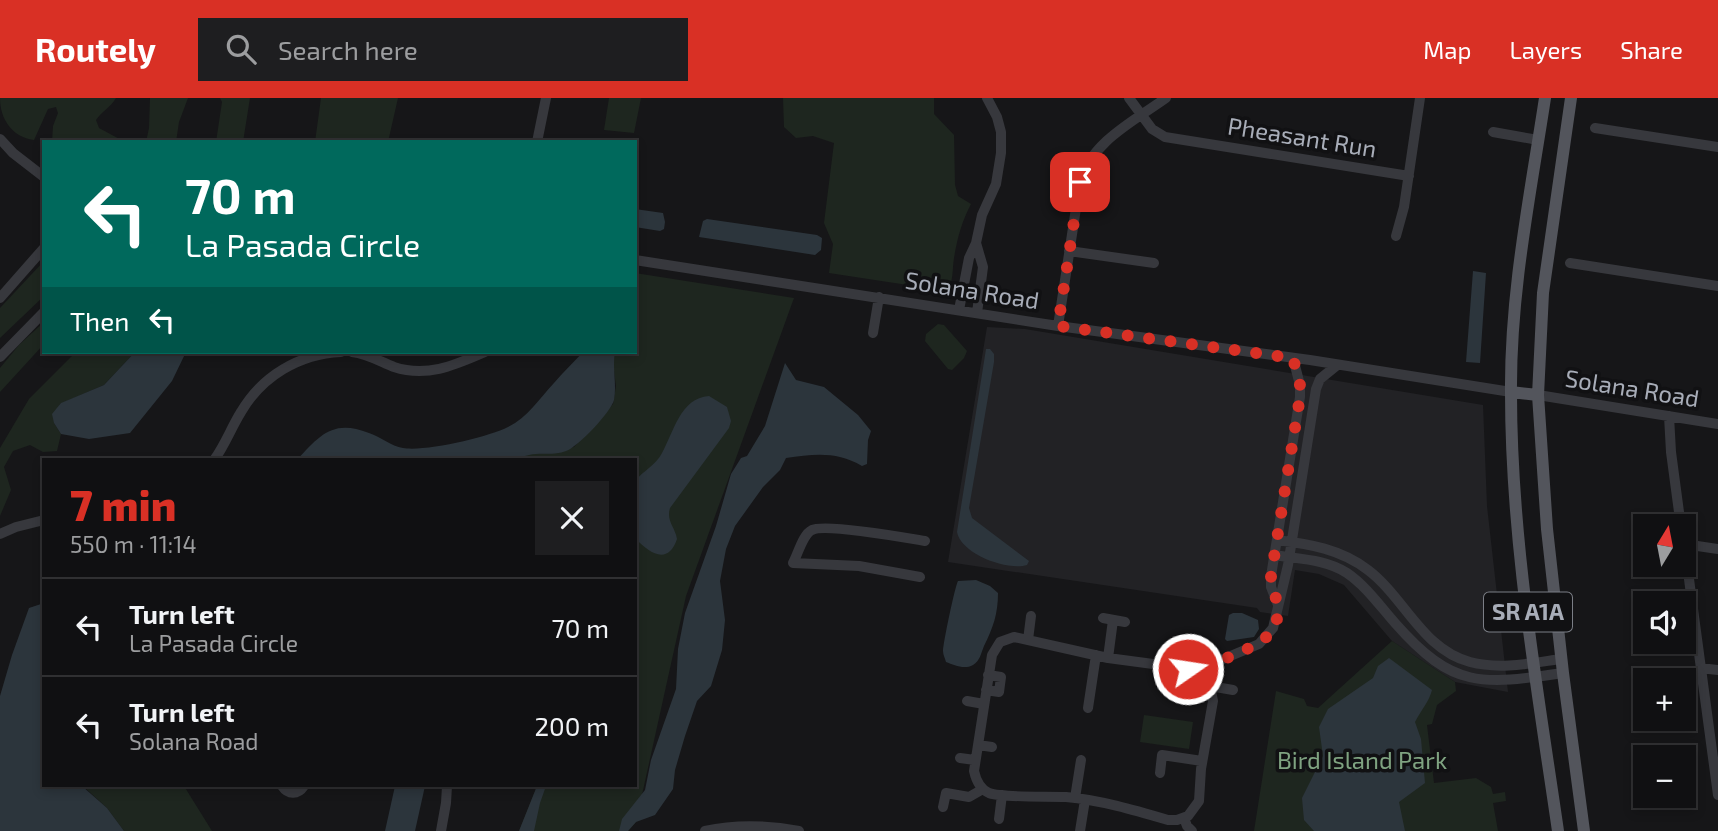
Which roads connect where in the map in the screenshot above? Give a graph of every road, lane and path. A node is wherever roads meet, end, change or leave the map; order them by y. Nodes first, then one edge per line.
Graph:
1 (546, 98) edge
2 (987, 98) edge
3 (1129, 98) edge
4 (1166, 98) edge
5 (1420, 98) edge
6 (1545, 98) edge
7 (1571, 98) edge
8 (1141, 116) junction
9 (1595, 128) dead end
10 (1493, 132) dead end
11 (0, 139) edge
12 (537, 140) edge
13 (1538, 140) junction
14 (1718, 146) edge
15 (42, 175) edge
16 (1409, 176) junction
17 (1396, 236) dead end
18 (976, 243) junction
19 (42, 250) edge
20 (1069, 251) junction
21 (637, 260) edge
22 (1570, 263) dead end
23 (1154, 264) dead end
24 (1718, 286) edge
25 (0, 298) edge
26 (879, 298) junction
27 (960, 310) junction
28 (977, 313) junction
29 (42, 314) edge
30 (1058, 326) junction
31 (873, 333) dead end
32 (330, 354) edge
33 (364, 354) edge
34 (476, 354) edge
35 (0, 357) edge
36 (1293, 358) junction
37 (1336, 366) junction
38 (1511, 392) junction
39 (1538, 395) junction
40 (1669, 416) junction
41 (1718, 424) edge
42 (215, 458) edge
43 (1679, 514) edge
44 (42, 520) edge
45 (0, 534) edge
46 (1277, 540) junction
47 (925, 541) dead end
48 (1292, 542) junction
49 (1696, 545) edge
50 (1718, 549) edge
51 (1274, 555) junction
52 (1289, 558) junction
53 (920, 577) dead end
54 (1688, 578) edge
55 (1278, 605) junction
56 (1031, 617) dead end
57 (1410, 617) junction
58 (1125, 622) dead end
59 (1398, 627) junction
60 (1028, 640) junction
61 (1193, 642) dead end
62 (1096, 655) junction
63 (1108, 658) junction
64 (1562, 659) junction
65 (1534, 662) junction
66 (1700, 668) junction
67 (1188, 669) junction
68 (1718, 670) edge
69 (1563, 673) junction
70 (1201, 675) junction
71 (1535, 677) junction
72 (1210, 686) junction
73 (1233, 690) dead end
74 (967, 701) dead end
75 (984, 704) junction
76 (1088, 708) dead end
77 (978, 745) junction
78 (992, 747) dead end
79 (960, 758) dead end
80 (1080, 760) dead end
81 (1202, 761) junction
82 (975, 762) junction
83 (1160, 773) dead end
84 (283, 787) edge
85 (303, 787) edge
86 (447, 787) edge
87 (983, 789) junction
88 (1718, 793) edge
89 (1002, 795) junction
90 (1080, 799) junction
91 (943, 807) dead end
92 (1187, 816) junction
93 (999, 819) dead end
94 (778, 829) edge
95 (441, 831) edge
96 (705, 831) edge
97 (799, 831) edge
98 (1080, 831) edge
99 (1192, 831) edge
100 (1558, 831) edge
101 (1584, 831) edge

1 - 12 street
2 - 18 street
3 - 8 street, Pheasant Run
4 - 8 street
5 - 16 street, Pheasant Run
6 - 13 main road, SR A1A
7 - 39 main road, SR A1A
8 - 16 street, Pheasant Run
8 - 20 street
9 - 14 street
10 - 13 street
11 - 15 street
13 - 38 main road, SR A1A
16 - 17 street
18 - 27 street
18 - 28 street
19 - 25 street
20 - 23 street
20 - 30 street
21 - 26 street, Solana Road
22 - 24 street
26 - 27 street, Solana Road
26 - 31 street
27 - 28 street, Solana Road
28 - 30 street, Solana Road
29 - 35 street
30 - 36 street, Solana Road
32 - 42 street
33 - 34 street
36 - 37 street, Solana Road
36 - 46 street
37 - 38 street, Solana Road
37 - 48 street
38 - 39 main road
38 - 65 main road, SR A1A
39 - 40 street, Solana Road
39 - 64 main road, SR A1A
40 - 41 street, Solana Road
40 - 43 street
44 - 45 street
46 - 48 street
46 - 51 street
47 - 53 street
48 - 52 street
48 - 57 street
49 - 50 street
51 - 52 street
51 - 55 street
52 - 55 street
52 - 59 street
54 - 66 street
55 - 70 street
56 - 60 street
57 - 59 street
57 - 65 street
58 - 63 street
59 - 71 street
60 - 62 street
60 - 75 street
61 - 67 street
62 - 63 street
62 - 76 street
63 - 67 street
64 - 65 street
64 - 69 main road, SR A1A
65 - 71 main road, SR A1A
66 - 68 street
66 - 88 street
67 - 70 street
69 - 71 street
69 - 101 main road, SR A1A
70 - 72 street
71 - 100 main road, SR A1A
72 - 73 street
72 - 81 street
74 - 75 street
75 - 77 street
77 - 78 street
77 - 82 street
79 - 82 street
80 - 90 street
81 - 83 street
81 - 92 street
82 - 87 street
84 - 85 street
86 - 95 street
87 - 89 street
87 - 91 street
89 - 90 street
89 - 93 street
90 - 92 street
90 - 98 street
92 - 99 street
94 - 96 street
94 - 97 street

